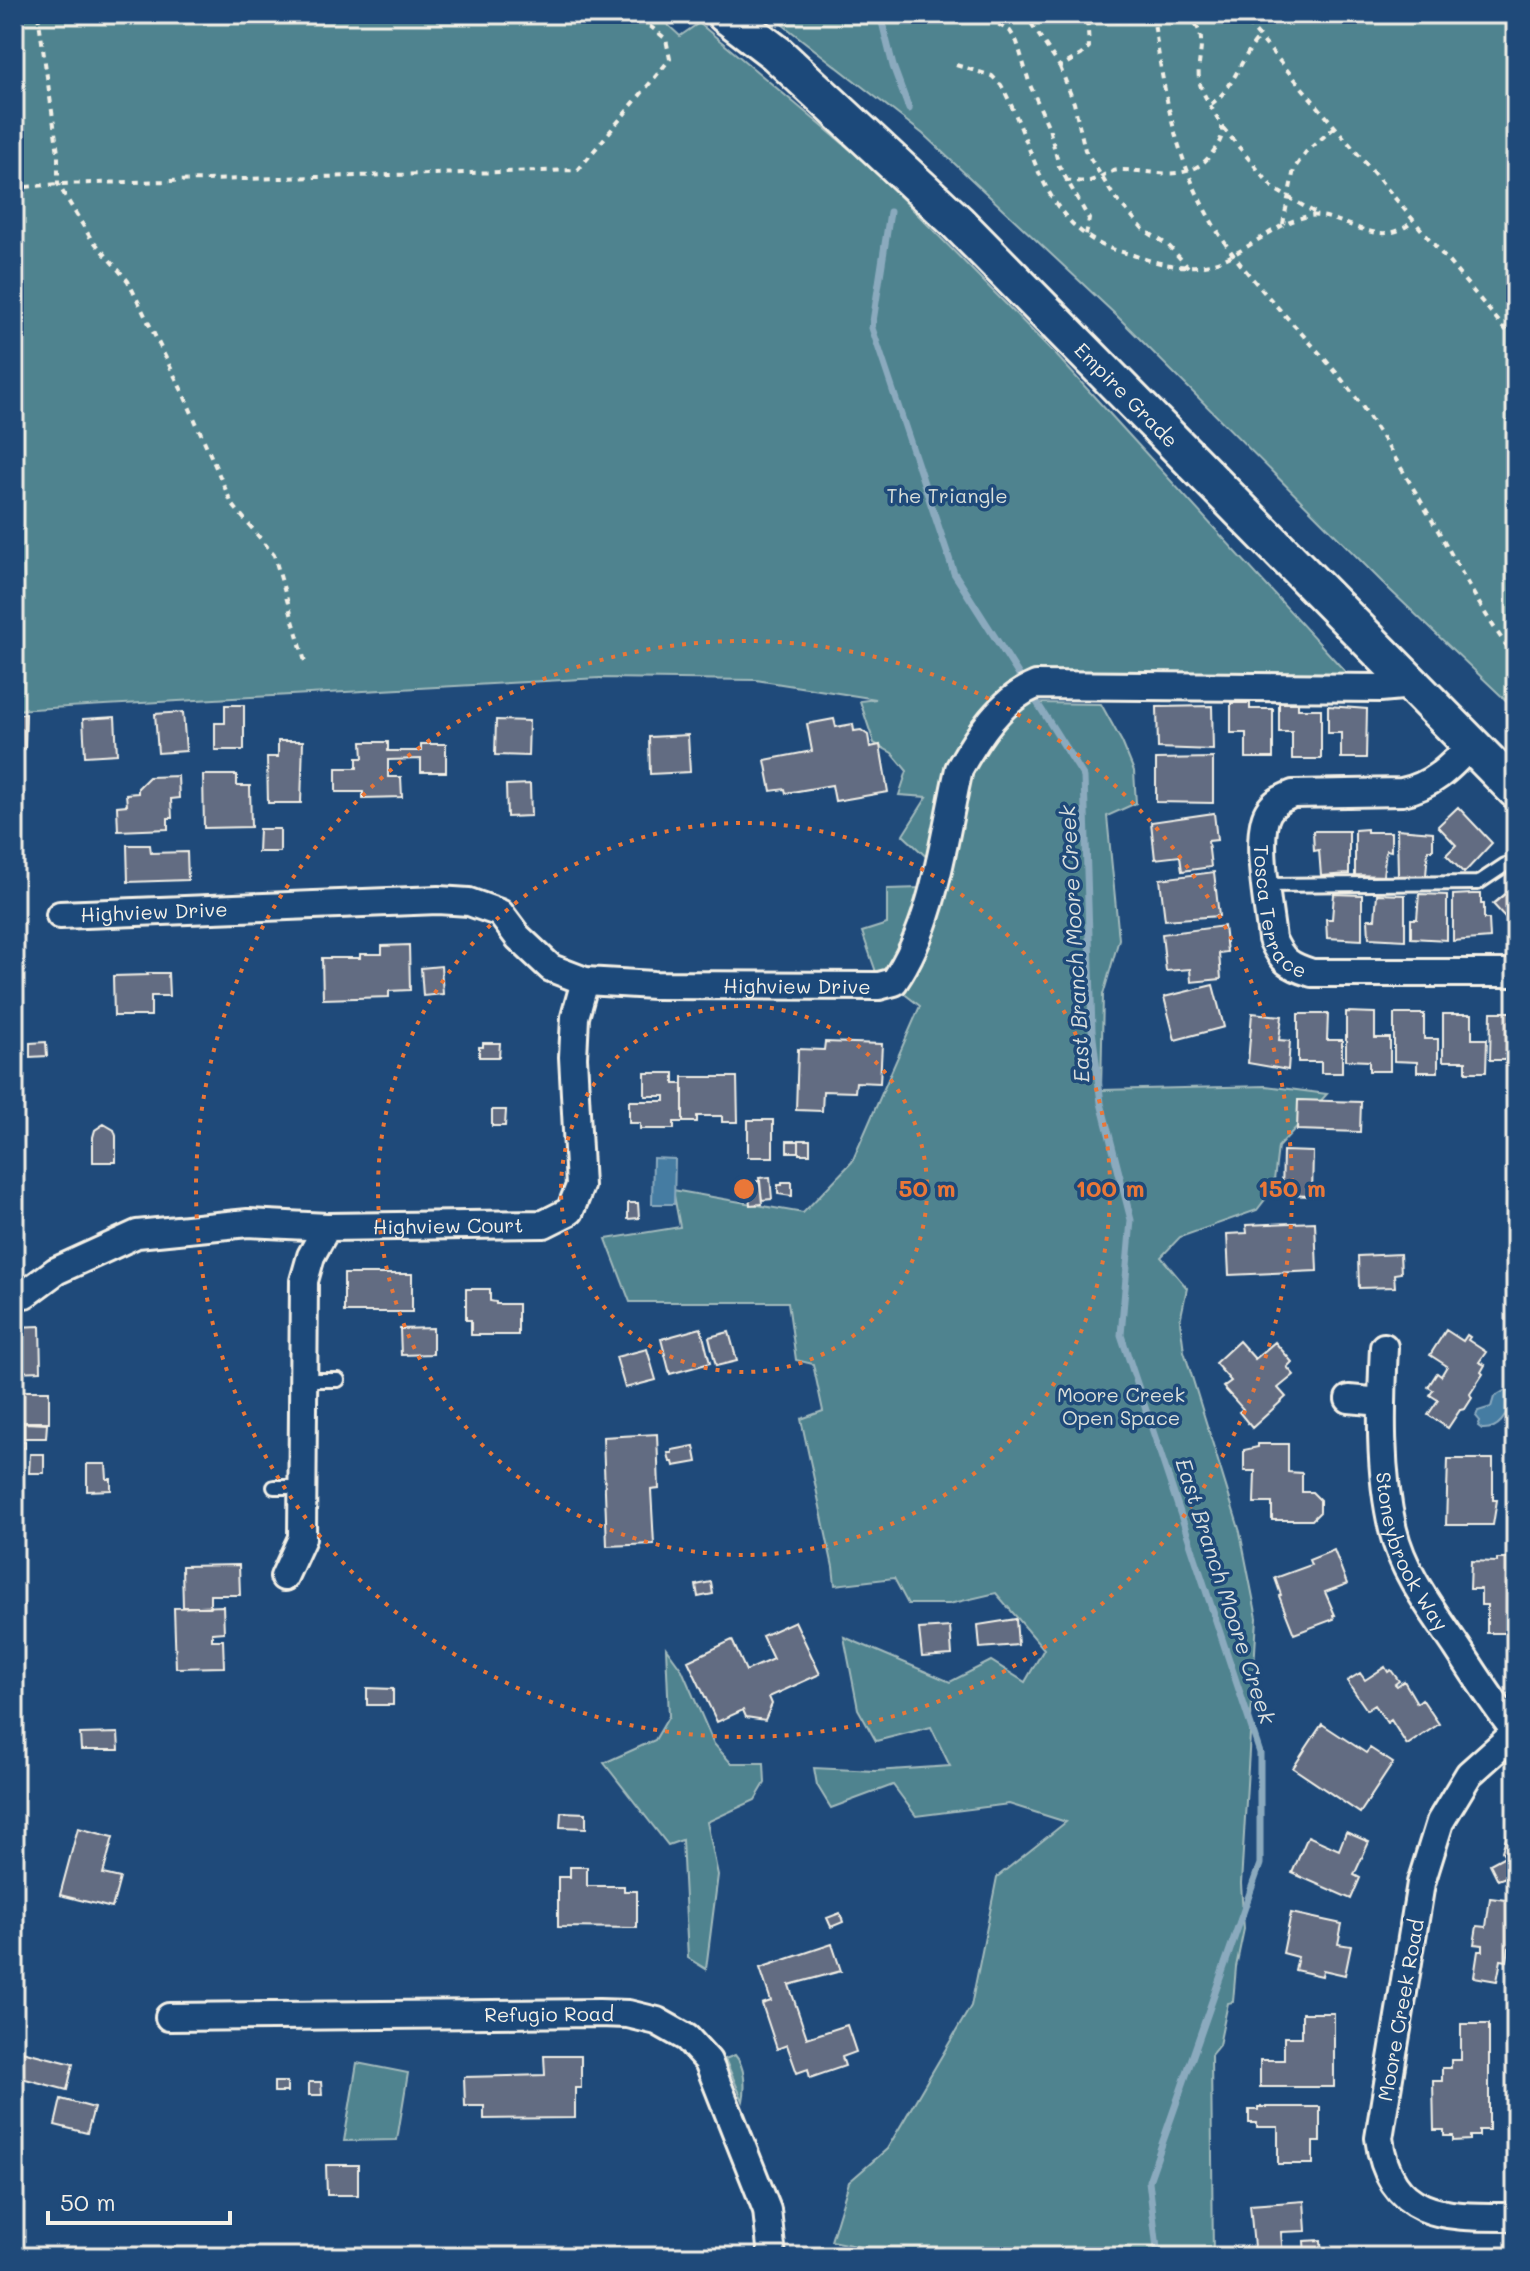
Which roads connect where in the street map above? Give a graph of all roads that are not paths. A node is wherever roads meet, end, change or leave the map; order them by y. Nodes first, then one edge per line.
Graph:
1 (725, 14) edge
2 (1413, 685) junction
3 (1472, 744) junction
4 (1516, 790) edge
5 (1505, 865) dead end
6 (1266, 885) junction
7 (60, 915) dead end
8 (1516, 973) edge
9 (585, 981) junction
10 (327, 1227) junction
11 (25, 1294) dead end
12 (1384, 1347) dead end
13 (304, 1380) junction
14 (338, 1380) dead end
15 (1349, 1399) dead end
16 (1382, 1402) junction
17 (274, 1487) dead end
18 (302, 1487) junction
19 (284, 1577) dead end
20 (1516, 1732) edge
21 (169, 2017) dead end
22 (1516, 2217) edge
23 (772, 2257) edge

1 - 2 main road, Empire Grade
2 - 3 main road, Empire Grade
2 - 9 street, Highview Drive
3 - 4 main road, Empire Grade
3 - 6 street, Tosca Terrace
5 - 6 lane
6 - 8 street, Tosca Terrace
7 - 9 street, Highview Drive
9 - 10 street, Highview Court
10 - 11 street, Highview Court
10 - 13 street
12 - 16 street, Stoneybrook Way
13 - 14 lane
13 - 18 street
15 - 16 street
16 - 20 street, Stoneybrook Way
17 - 18 lane
18 - 19 street
20 - 22 street, Moore Creek Road
21 - 23 street, Refugio Road

